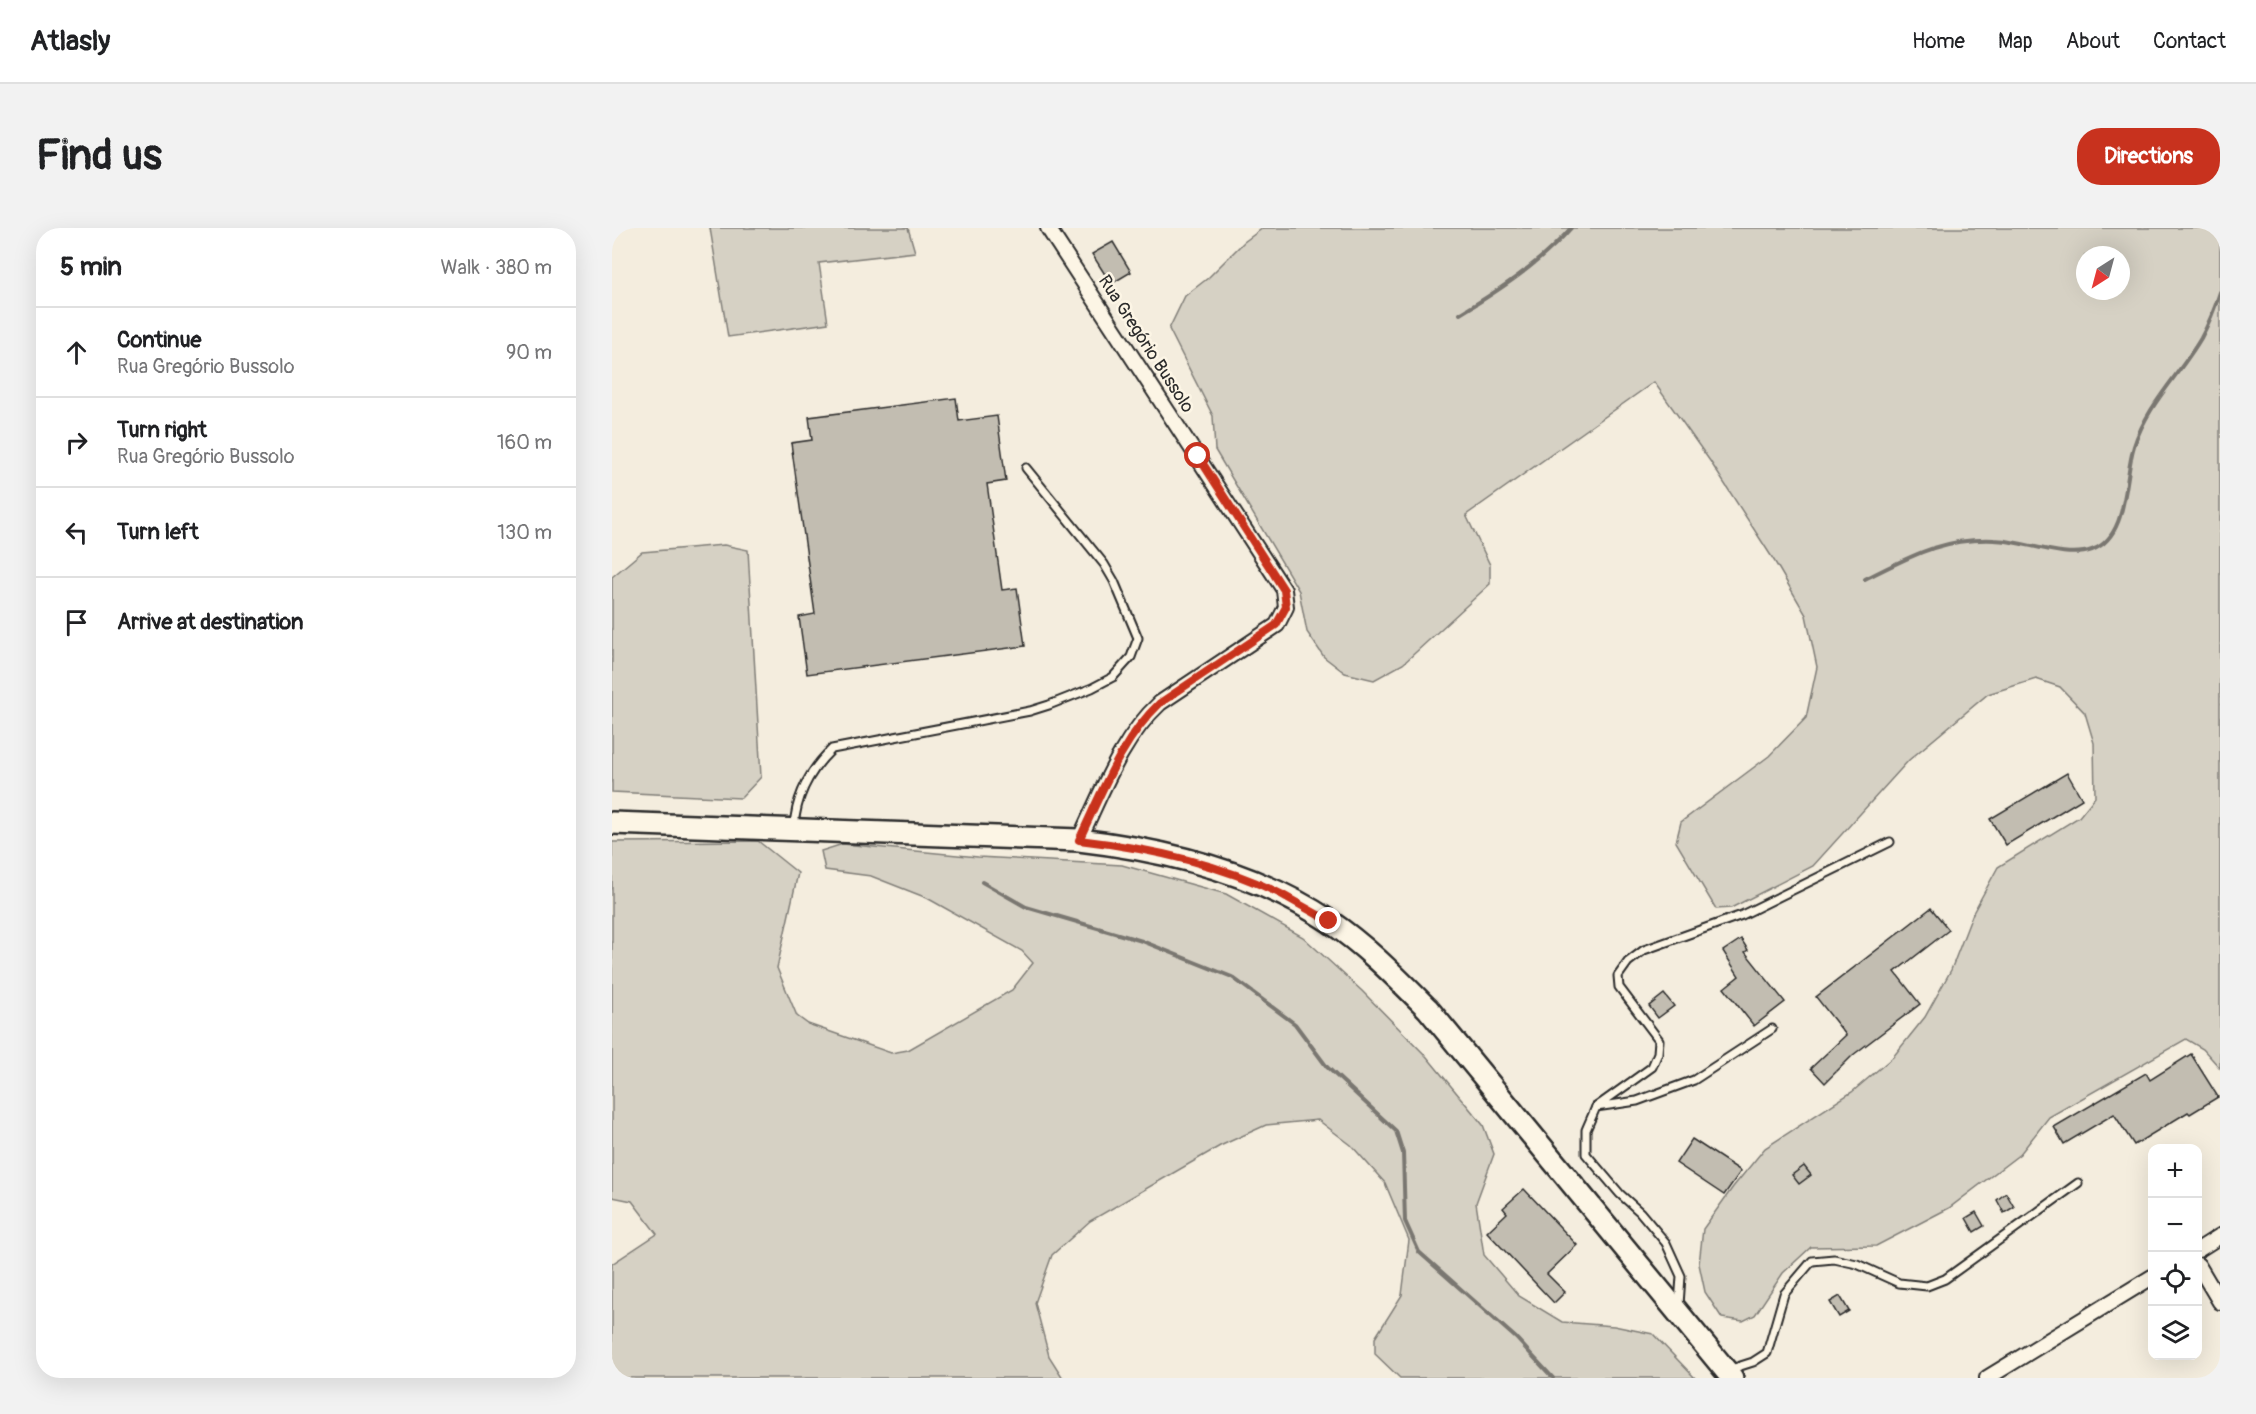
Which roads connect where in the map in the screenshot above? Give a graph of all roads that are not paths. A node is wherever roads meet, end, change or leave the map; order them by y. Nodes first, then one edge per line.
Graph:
1 (1048, 228) edge
2 (1026, 468) dead end
3 (612, 824) edge
4 (794, 830) junction
5 (1079, 840) junction
6 (1890, 842) dead end
7 (1772, 1029) dead end
8 (1596, 1107) junction
9 (2078, 1183) dead end
10 (2220, 1236) edge
11 (2202, 1247) edge
12 (2202, 1272) edge
13 (2148, 1279) edge
14 (2220, 1302) edge
15 (1678, 1313) junction
16 (1729, 1375) edge
17 (1987, 1378) edge

1 - 5 street, Rua Gregório Bussolo
2 - 4 lane
3 - 4 main road
4 - 5 main road
5 - 15 main road
6 - 8 lane
7 - 8 lane
8 - 15 lane
9 - 16 lane
10 - 11 street
12 - 14 street
13 - 17 street
15 - 16 main road

